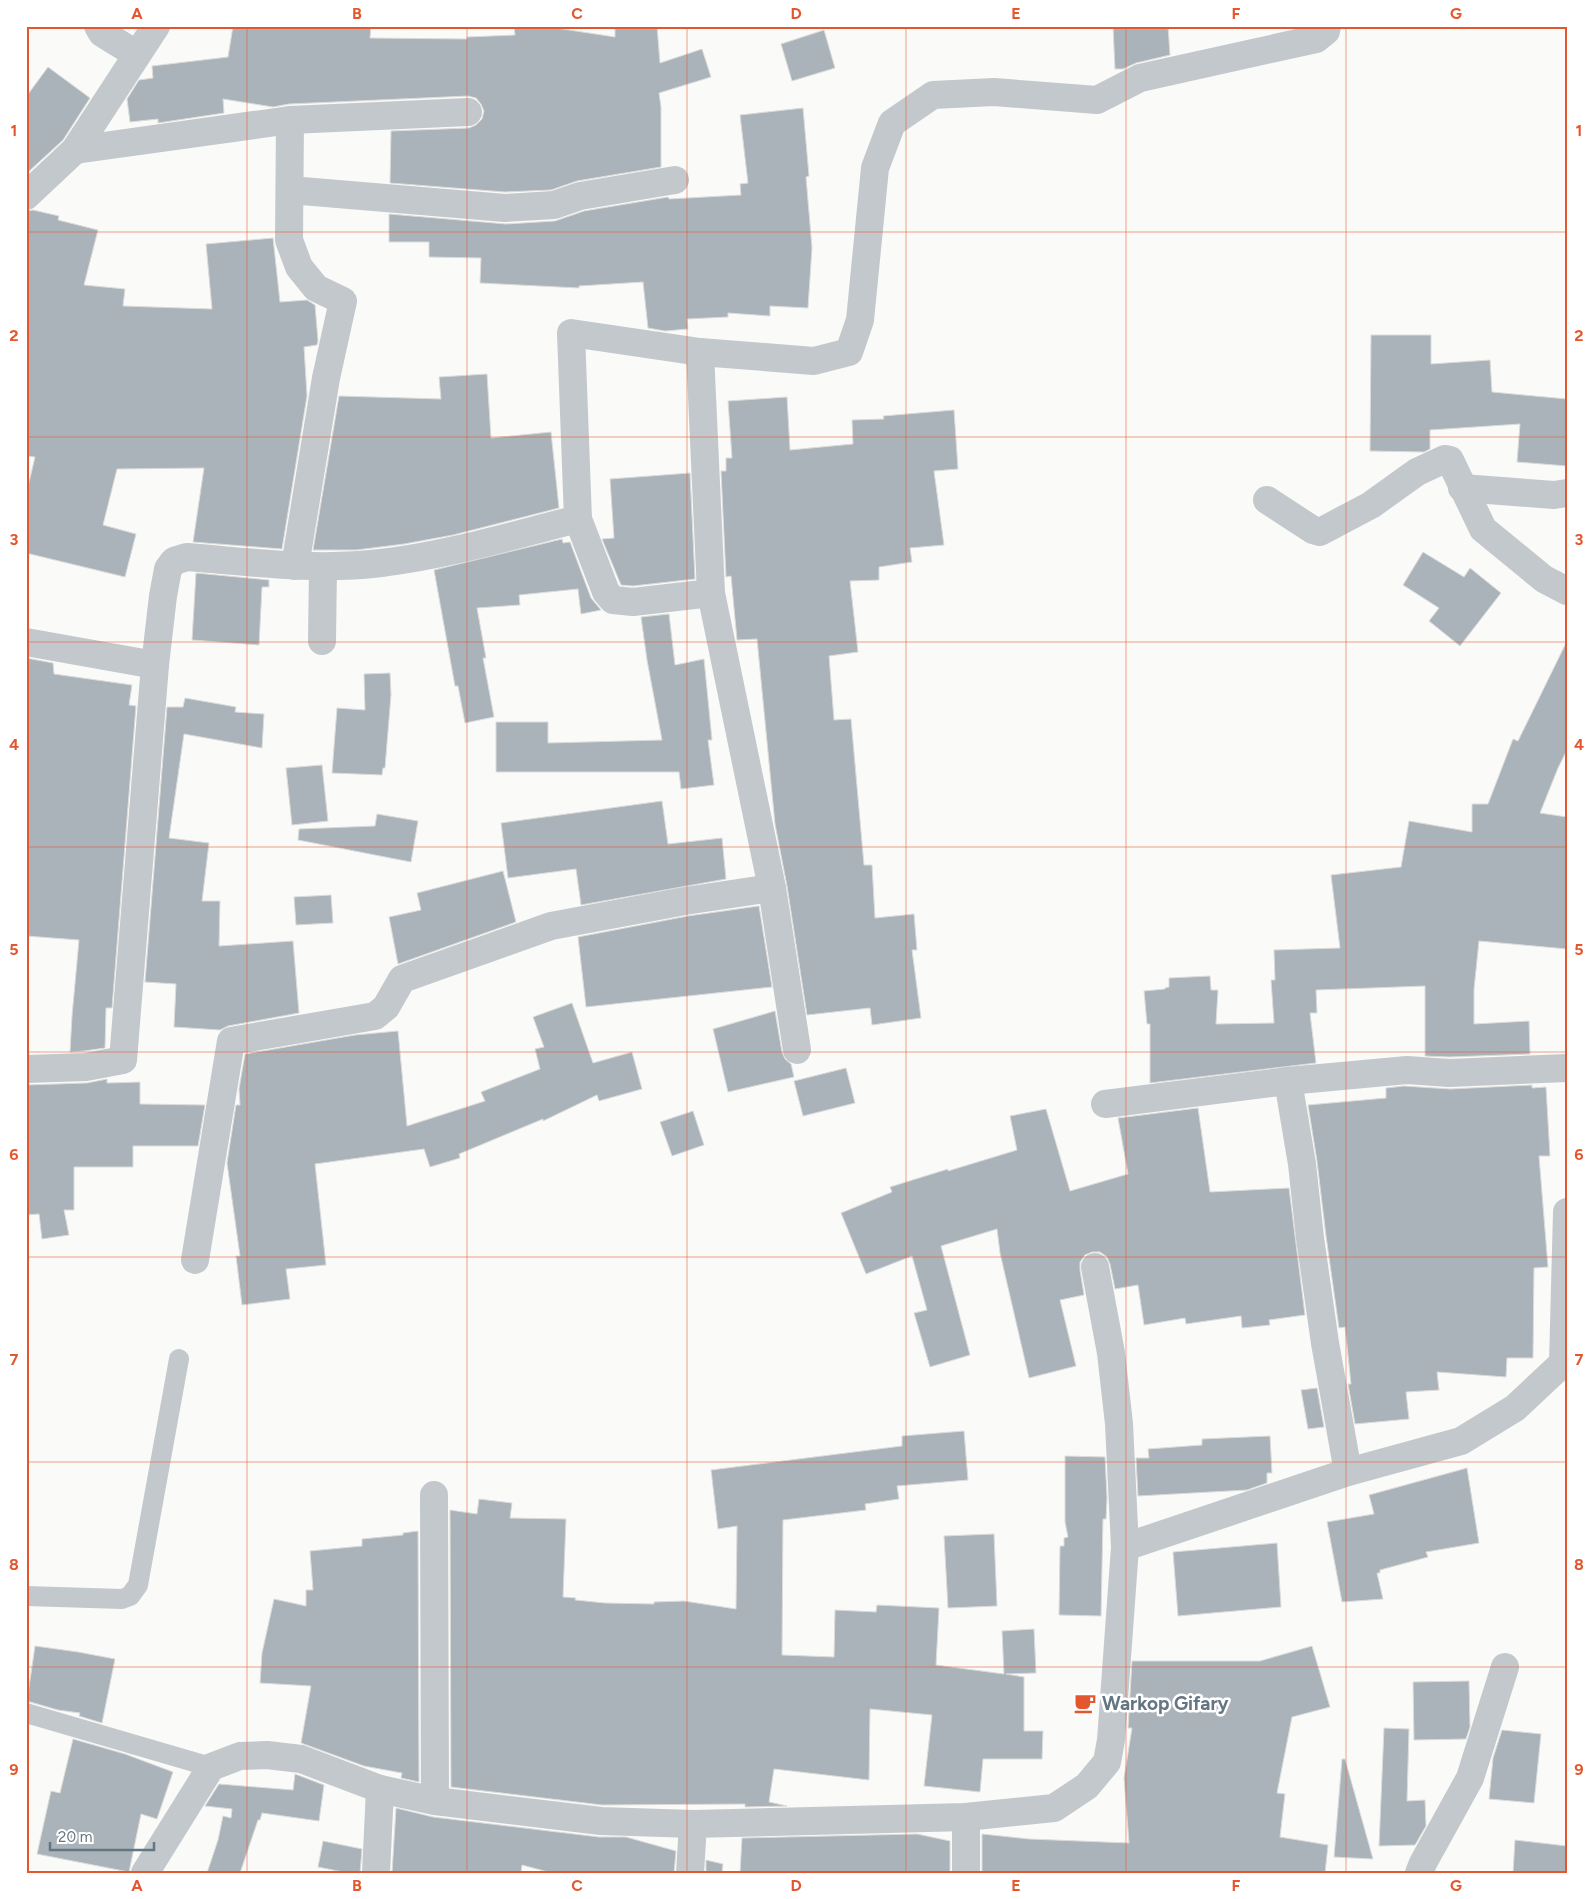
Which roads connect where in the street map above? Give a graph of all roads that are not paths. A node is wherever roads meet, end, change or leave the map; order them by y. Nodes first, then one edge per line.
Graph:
1 (98, 26) edge
2 (156, 26) edge
3 (1327, 26) edge
4 (136, 54) junction
5 (468, 112) dead end
6 (290, 120) junction
7 (75, 150) junction
8 (675, 180) dead end
9 (290, 190) junction
10 (26, 196) edge
11 (700, 352) junction
12 (1462, 488) junction
13 (1567, 494) edge
14 (1267, 500) dead end
15 (578, 519) junction
16 (295, 566) junction
17 (323, 567) junction
18 (1567, 591) edge
19 (711, 593) junction
20 (322, 641) dead end
21 (26, 642) edge
22 (155, 665) junction
23 (772, 888) junction
24 (797, 1050) dead end
25 (1567, 1068) edge
26 (26, 1069) edge
27 (1288, 1081) junction
28 (1105, 1104) dead end
29 (1567, 1212) edge
30 (195, 1260) dead end
31 (1095, 1267) dead end
32 (179, 1359) dead end
33 (1565, 1362) edge
34 (1348, 1472) junction
35 (434, 1495) dead end
36 (1125, 1547) junction
37 (26, 1596) edge
38 (1505, 1667) dead end
39 (26, 1713) edge
40 (211, 1767) junction
41 (380, 1789) junction
42 (435, 1801) junction
43 (966, 1817) junction
44 (693, 1824) junction
45 (145, 1873) edge
46 (376, 1873) edge
47 (690, 1873) edge
48 (966, 1873) edge
49 (1420, 1873) edge

1 - 4 street
2 - 4 street
3 - 11 street
4 - 7 street
5 - 6 street
6 - 7 street
6 - 9 street
7 - 10 street
8 - 9 street
9 - 16 street
11 - 15 street
11 - 19 street
12 - 13 street
12 - 14 street
12 - 18 street
15 - 17 street
15 - 19 street
16 - 17 street
16 - 22 street
17 - 20 street
19 - 23 street
21 - 22 street
22 - 26 street
23 - 24 street
23 - 30 street
25 - 27 street
27 - 28 street
27 - 34 street
29 - 33 street
31 - 36 street
32 - 37 lane
33 - 34 street
34 - 36 street
35 - 42 street
36 - 43 street
38 - 49 street
39 - 40 lane
40 - 41 street
40 - 45 street
41 - 42 street
41 - 46 street
42 - 44 street
43 - 44 street
43 - 48 street
44 - 47 street

